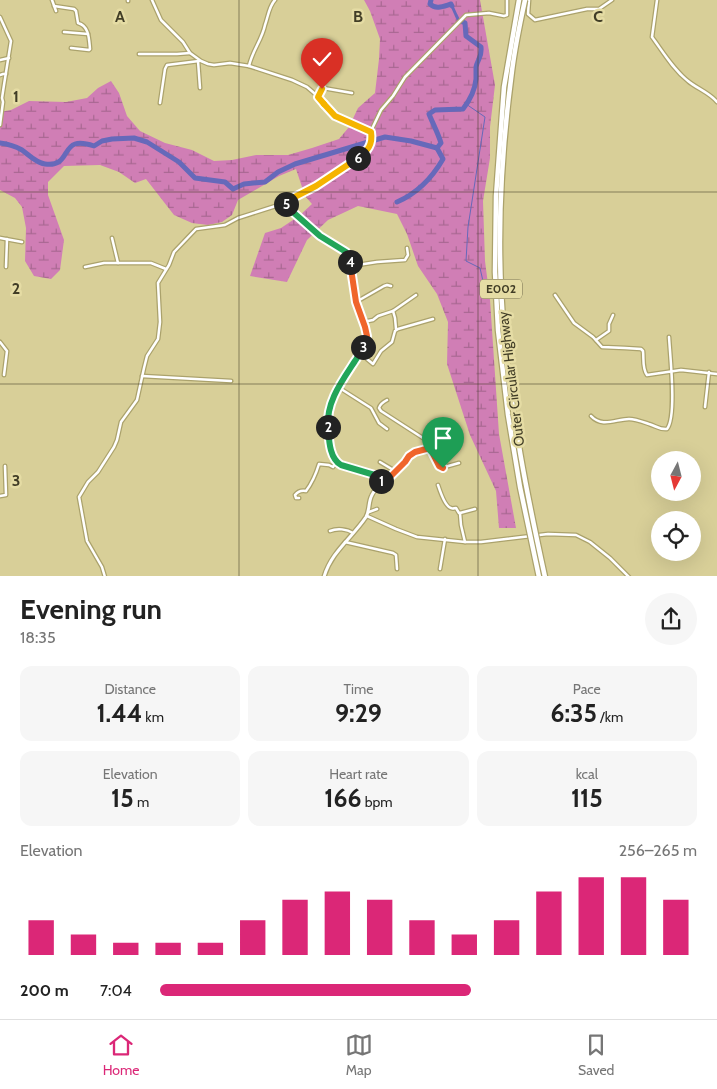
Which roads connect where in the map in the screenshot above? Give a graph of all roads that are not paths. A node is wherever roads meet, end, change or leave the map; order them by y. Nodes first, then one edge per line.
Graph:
1 (52, 0) edge
2 (152, 0) edge
3 (275, 0) edge
4 (507, 0) edge
5 (519, 0) edge
6 (525, 0) edge
7 (529, 0) edge
8 (612, 0) edge
9 (657, 0) edge
10 (54, 6) junction
11 (56, 10) dead end
12 (0, 18) edge
13 (64, 32) dead end
14 (88, 34) junction
15 (71, 48) dead end
16 (190, 52) junction
17 (139, 54) dead end
18 (9, 58) junction
19 (0, 60) edge
20 (200, 61) junction
21 (249, 66) junction
22 (6, 74) junction
23 (0, 75) edge
24 (200, 88) dead end
25 (352, 93) dead end
26 (318, 97) junction
27 (717, 102) edge
28 (160, 103) dead end
29 (0, 125) edge
30 (372, 133) junction
31 (285, 202) junction
32 (0, 238) edge
33 (112, 238) dead end
34 (7, 239) junction
35 (22, 242) dead end
36 (407, 248) dead end
37 (118, 263) junction
38 (6, 266) dead end
39 (351, 266) junction
40 (85, 267) dead end
41 (166, 269) junction
42 (391, 286) dead end
43 (416, 295) dead end
44 (555, 295) dead end
45 (356, 302) junction
46 (393, 311) junction
47 (613, 315) dead end
48 (433, 319) dead end
49 (363, 322) junction
50 (396, 330) junction
51 (669, 337) dead end
52 (596, 340) junction
53 (0, 342) edge
54 (360, 351) junction
55 (672, 371) junction
56 (709, 372) junction
57 (717, 374) edge
58 (4, 375) dead end
59 (142, 376) junction
60 (231, 381) dead end
61 (338, 387) junction
62 (387, 400) dead end
63 (705, 407) dead end
64 (591, 416) dead end
65 (387, 429) dead end
66 (452, 434) dead end
67 (430, 448) junction
68 (336, 462) junction
69 (380, 462) dead end
70 (459, 463) dead end
71 (5, 466) dead end
72 (395, 471) junction
73 (382, 483) junction
74 (438, 485) dead end
75 (0, 496) edge
76 (299, 498) dead end
77 (377, 509) dead end
78 (474, 509) dead end
79 (460, 513) junction
80 (368, 514) junction
81 (330, 531) dead end
82 (353, 533) junction
83 (445, 539) junction
84 (345, 542) junction
85 (465, 542) junction
86 (398, 568) dead end
87 (440, 569) dead end
88 (105, 576) edge
89 (324, 576) edge
90 (539, 576) edge
91 (545, 576) edge
92 (629, 576) edge

1 - 10 street
2 - 16 street
3 - 21 street
4 - 30 street
5 - 90 highway, Outer Circular Highway / E002, bridge
6 - 91 highway, Outer Circular Highway / E002, bridge
7 - 8 street
9 - 27 street
10 - 11 street
10 - 14 street
12 - 18 street
13 - 14 street
14 - 15 street
16 - 17 street
16 - 20 street
18 - 19 street
18 - 22 street
20 - 21 street
20 - 24 street
20 - 28 street
21 - 26 street
22 - 23 street
22 - 29 street
25 - 26 street
26 - 30 street
30 - 31 street
31 - 39 street
31 - 41 street
32 - 34 street
33 - 37 street
34 - 35 street
34 - 38 street
36 - 39 street
37 - 40 street
37 - 41 street
39 - 45 street
41 - 59 street
42 - 45 street
43 - 46 street
44 - 52 street
45 - 49 street
46 - 49 street
46 - 50 street
47 - 52 street
48 - 50 street
49 - 54 street
50 - 54 street
51 - 55 street
52 - 55 street
53 - 58 street
54 - 61 street
55 - 56 street
55 - 64 street
56 - 57 street
56 - 63 street
59 - 60 street
59 - 88 street
61 - 65 street
61 - 68 street
62 - 67 street
66 - 67 street
67 - 70 street
67 - 72 street
68 - 73 street
68 - 76 street
69 - 72 street
71 - 75 street
72 - 73 street
73 - 80 street
74 - 79 street
77 - 80 street
78 - 79 street
79 - 85 street
80 - 82 street
80 - 83 street
81 - 82 street
82 - 84 street
83 - 85 street
83 - 87 street
84 - 86 street
84 - 89 street
85 - 92 street

